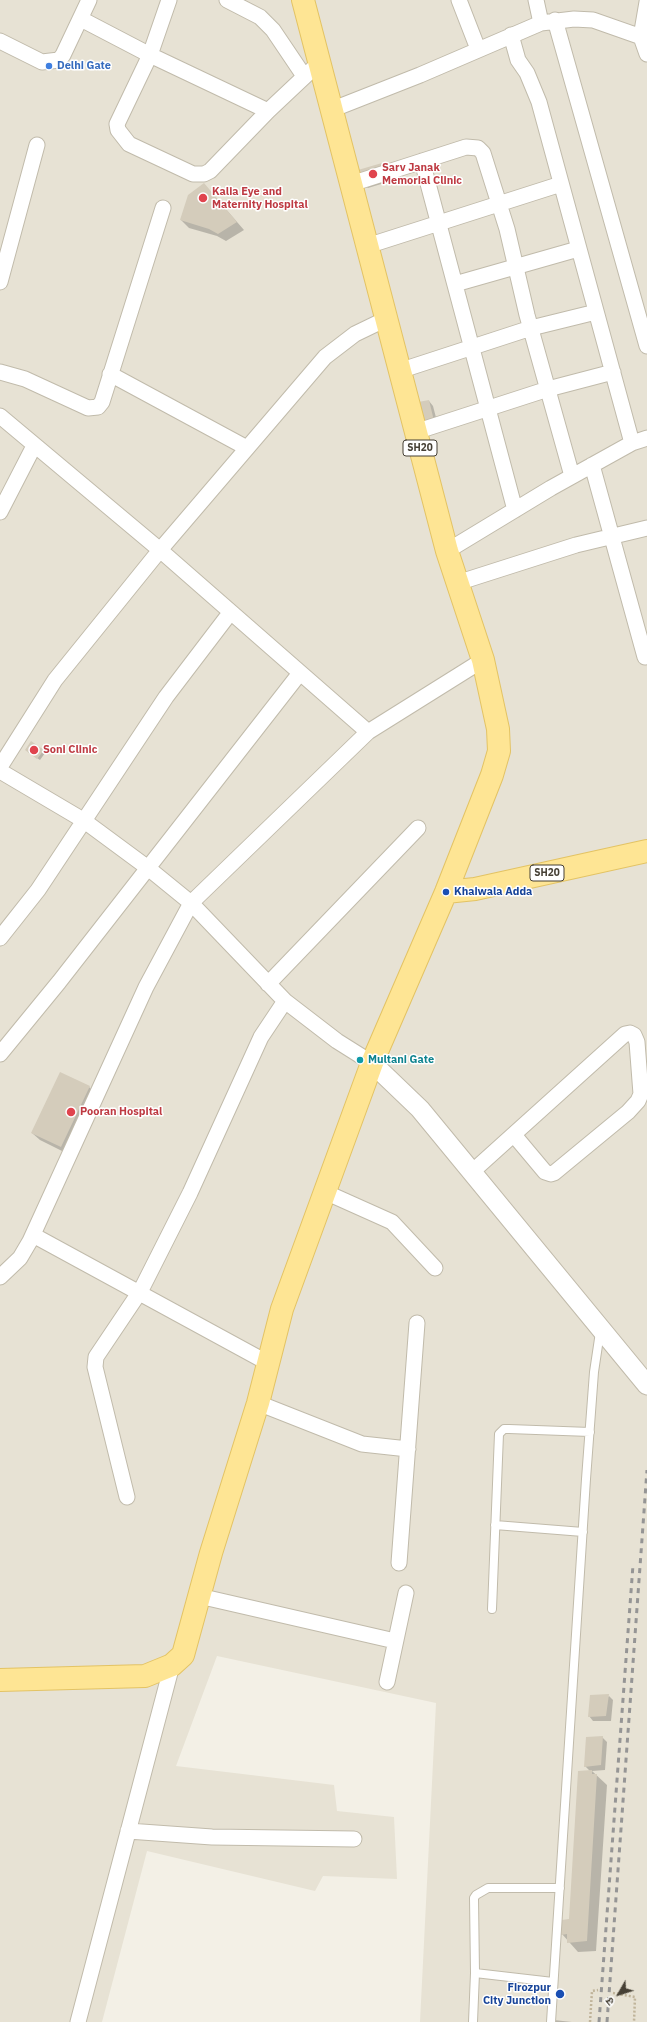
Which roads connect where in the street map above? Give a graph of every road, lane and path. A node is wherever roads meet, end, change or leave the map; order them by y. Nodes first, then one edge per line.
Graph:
1 (89, 0) edge
2 (169, 0) edge
3 (227, 0) edge
4 (303, 0) edge
5 (459, 0) edge
6 (536, 0) edge
7 (647, 2) edge
8 (81, 19) junction
9 (556, 20) junction
10 (540, 23) junction
11 (511, 34) junction
12 (644, 38) edge
13 (0, 41) edge
14 (478, 49) junction
15 (647, 54) edge
16 (150, 55) junction
17 (312, 70) junction
18 (331, 110) junction
19 (268, 112) junction
20 (37, 145) dead end
21 (422, 161) junction
22 (351, 184) junction
23 (561, 184) junction
24 (500, 203) junction
25 (163, 208) dead end
26 (439, 223) junction
27 (367, 246) junction
28 (578, 249) junction
29 (515, 268) junction
30 (0, 282) edge
31 (455, 284) junction
32 (596, 312) junction
33 (386, 319) junction
34 (531, 328) junction
35 (472, 346) junction
36 (647, 346) edge
37 (399, 371) junction
38 (0, 372) edge
39 (613, 372) junction
40 (110, 374) junction
41 (548, 389) junction
42 (488, 408) junction
43 (0, 416) edge
44 (416, 432) junction
45 (647, 438) edge
46 (632, 443) junction
47 (34, 446) junction
48 (248, 448) junction
49 (592, 465) junction
50 (572, 476) junction
51 (516, 510) junction
52 (0, 512) edge
53 (647, 528) edge
54 (612, 536) junction
55 (160, 550) junction
56 (447, 550) junction
57 (457, 583) junction
58 (230, 613) junction
59 (645, 657) dead end
60 (483, 660) junction
61 (300, 673) junction
62 (368, 732) junction
63 (0, 767) edge
64 (0, 771) edge
65 (83, 820) junction
66 (418, 828) dead end
67 (647, 851) edge
68 (148, 868) junction
69 (446, 892) junction
70 (191, 903) junction
71 (0, 938) edge
72 (268, 984) junction
73 (285, 1001) junction
74 (0, 1054) edge
75 (372, 1063) junction
76 (514, 1135) junction
77 (473, 1171) junction
78 (325, 1192) junction
79 (33, 1235) junction
80 (435, 1268) dead end
81 (1, 1275) edge
82 (139, 1294) junction
83 (417, 1323) dead end
84 (601, 1329) junction
85 (268, 1363) junction
86 (647, 1385) edge
87 (258, 1403) junction
88 (590, 1432) junction
89 (408, 1449) junction
90 (127, 1496) dead end
91 (495, 1525) junction
92 (583, 1532) junction
93 (399, 1563) dead end
94 (406, 1593) dead end
95 (199, 1596) junction
96 (492, 1610) dead end
97 (395, 1641) junction
98 (172, 1665) junction
99 (0, 1680) edge
100 (388, 1682) dead end
101 (128, 1831) junction
102 (354, 1839) dead end
103 (560, 1888) junction
104 (475, 1973) junction
105 (553, 1982) junction
106 (598, 1990) dead end
107 (613, 1993) dead end
108 (78, 2022) edge
109 (473, 2022) edge
110 (551, 2022) edge
111 (590, 2022) edge
112 (634, 2022) edge

1 - 8 street
2 - 16 street
3 - 17 street
4 - 17 main road, SH20
5 - 14 street
6 - 10 street
7 - 12 street
8 - 13 street
8 - 16 street
9 - 10 street
9 - 12 street
9 - 36 street
10 - 11 street
11 - 14 street
11 - 23 street
12 - 15 street
14 - 18 street
16 - 19 street
16 - 19 street
17 - 18 main road, SH20
17 - 19 street
18 - 22 main road, SH20
20 - 30 street
21 - 22 street
21 - 24 street
21 - 26 street
22 - 27 main road, SH20
23 - 24 street
23 - 28 street
24 - 26 street
24 - 29 street
25 - 40 street
26 - 27 street
26 - 31 street
27 - 33 main road, SH20
28 - 29 street
28 - 32 street
29 - 31 street
29 - 34 street
31 - 35 street
32 - 34 street
32 - 39 street
33 - 37 main road, SH20
33 - 48 street
34 - 35 street
34 - 41 street
35 - 37 street
35 - 42 street
37 - 44 main road, SH20
38 - 40 street
39 - 41 street
39 - 46 street
40 - 48 street
41 - 42 street
41 - 50 street
42 - 44 street
42 - 51 street
43 - 47 street
44 - 56 main road, SH20
45 - 46 street
46 - 49 street
47 - 52 street
47 - 55 street
48 - 55 street
49 - 50 street
49 - 54 street
50 - 51 street
51 - 56 street
53 - 54 street
54 - 57 street
54 - 59 street
55 - 58 street
55 - 63 street
56 - 57 main road, SH20
57 - 60 main road, SH20
58 - 61 street
58 - 65 street
60 - 62 street
60 - 69 main road, SH20
61 - 62 street
61 - 68 street
62 - 70 street
64 - 65 street
65 - 68 street
65 - 71 street
66 - 72 street
67 - 69 main road, SH20
68 - 70 street
68 - 74 street
69 - 75 main road
70 - 72 street
70 - 79 street
72 - 73 street
73 - 75 street
73 - 82 street
75 - 77 street
75 - 78 main road
76 - 76 street
76 - 77 street
77 - 84 street
78 - 80 street
78 - 85 main road
79 - 81 street
79 - 82 street
82 - 85 street
82 - 90 street
83 - 89 street
84 - 86 street
84 - 88 lane
85 - 87 main road
87 - 89 street
87 - 95 main road
88 - 91 lane
88 - 92 lane
89 - 93 street
91 - 92 lane
91 - 96 lane
92 - 103 lane
94 - 97 street
95 - 97 street
95 - 98 main road
97 - 100 street
98 - 99 main road
98 - 101 street
101 - 102 street
101 - 108 street
103 - 104 lane
103 - 105 lane
104 - 105 lane
104 - 109 lane
105 - 110 lane
106 - 111 path
107 - 112 path

